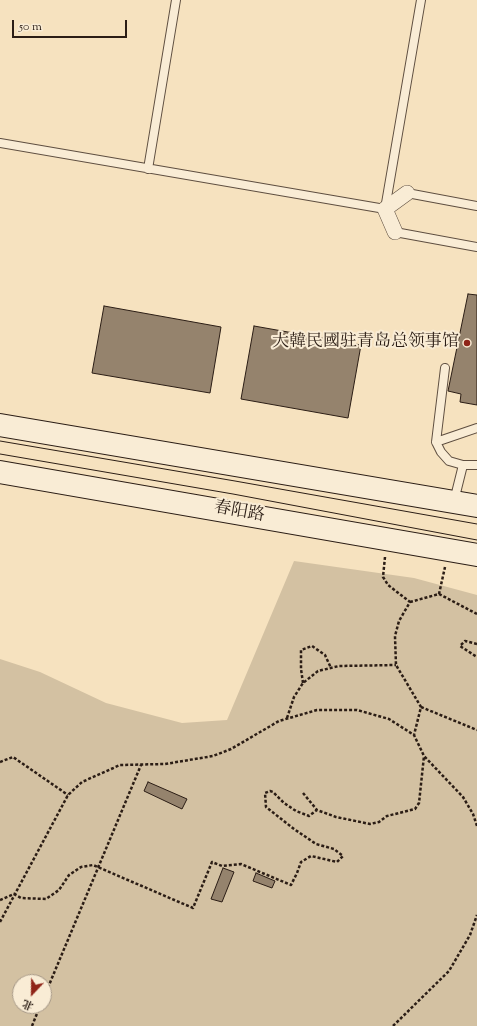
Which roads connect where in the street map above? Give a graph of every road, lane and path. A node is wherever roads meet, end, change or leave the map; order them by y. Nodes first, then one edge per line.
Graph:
1 (176, 0) edge
2 (421, 0) edge
3 (0, 143) edge
4 (148, 169) junction
5 (407, 194) joint
6 (477, 206) edge
7 (385, 209) junction
8 (395, 232) joint
9 (477, 247) edge
10 (445, 368) dead end
11 (0, 425) edge
12 (477, 428) edge
13 (436, 442) junction
14 (477, 465) edge
15 (463, 466) junction
16 (0, 472) edge
17 (454, 502) junction
18 (477, 506) edge
19 (386, 539) junction
20 (448, 550) junction
21 (477, 555) edge
22 (439, 594) junction
23 (410, 602) junction
24 (477, 614) edge
25 (477, 644) edge
26 (477, 657) edge
27 (396, 665) junction
28 (331, 668) junction
29 (302, 683) junction
30 (421, 707) junction
31 (286, 718) junction
32 (477, 730) edge
33 (414, 735) junction
34 (424, 756) junction
35 (0, 762) edge
36 (141, 765) junction
37 (303, 793) dead end
38 (68, 795) junction
39 (317, 810) junction
40 (477, 826) edge
41 (99, 866) junction
42 (14, 894) junction
43 (0, 900) edge
44 (477, 915) edge
45 (0, 922) edge
46 (52, 978) edge
47 (37, 1014) edge
48 (32, 1026) edge
49 (392, 1026) edge

1 - 4 lane
2 - 7 lane
3 - 4 lane
4 - 7 lane
5 - 6 lane
5 - 7 street
7 - 8 street
8 - 9 lane
10 - 13 lane
11 - 17 main road
12 - 13 lane
13 - 15 lane
14 - 15 lane
15 - 17 lane
16 - 19 main road, 春阳路
17 - 18 main road
19 - 20 main road, 春阳路
19 - 23 path
20 - 21 main road, 春阳路
20 - 22 path
22 - 23 path
22 - 24 path
23 - 27 path
25 - 26 path
27 - 28 path
27 - 30 path
28 - 29 path
28 - 29 path
29 - 31 path
30 - 32 path
30 - 33 path
31 - 33 path
31 - 36 path
33 - 34 path
34 - 39 path
34 - 40 path
35 - 38 path
36 - 38 path
36 - 41 path
37 - 39 path
38 - 42 path
39 - 41 path
41 - 42 path
41 - 46 path
42 - 43 path
42 - 45 path
44 - 49 path
47 - 48 path

